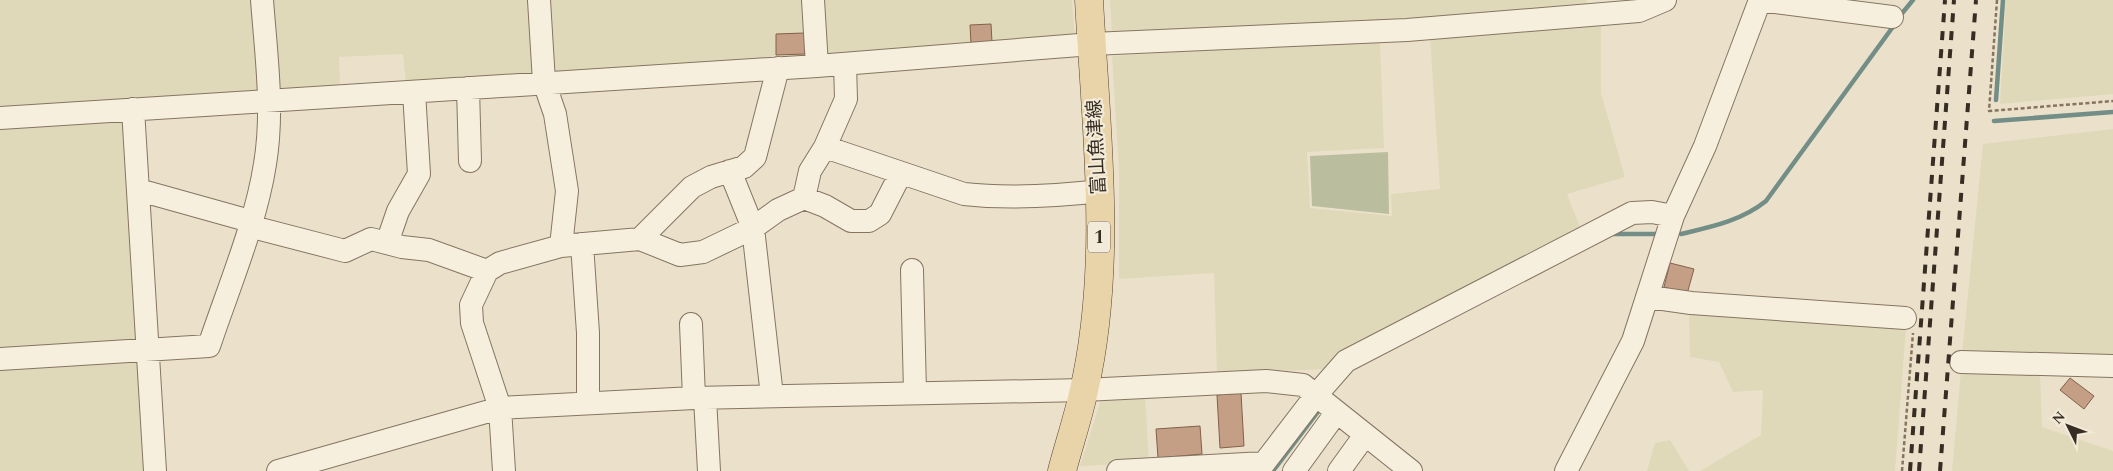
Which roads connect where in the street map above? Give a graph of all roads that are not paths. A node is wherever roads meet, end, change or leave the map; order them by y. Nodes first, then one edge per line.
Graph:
1 (262, 0) edge
2 (539, 0) edge
3 (813, 0) edge
4 (1089, 0) edge
5 (1665, 0) edge
6 (1760, 0) edge
7 (1638, 5) edge
8 (1892, 17) dead end
9 (1092, 44) junction
10 (845, 64) junction
11 (817, 66) junction
12 (778, 68) junction
13 (544, 82) junction
14 (468, 88) junction
15 (414, 92) junction
16 (269, 102) junction
17 (133, 109) junction
18 (0, 118) edge
19 (825, 147) junction
20 (470, 161) dead end
21 (730, 171) junction
22 (901, 173) junction
23 (139, 190) junction
24 (1101, 190) junction
25 (804, 198) junction
26 (1673, 216) junction
27 (250, 223) junction
28 (753, 228) junction
29 (640, 239) junction
30 (387, 243) junction
31 (571, 245) junction
32 (912, 270) dead end
33 (487, 271) junction
34 (1649, 297) junction
35 (1909, 323) road end
36 (691, 324) dead end
37 (148, 350) junction
38 (0, 359) edge
39 (1962, 362) dead end
40 (2113, 366) edge
41 (1084, 390) junction
42 (915, 392) junction
43 (1316, 394) junction
44 (772, 396) junction
45 (700, 398) junction
46 (588, 402) junction
47 (500, 408) junction
48 (1336, 413) junction
49 (1365, 436) junction
50 (1261, 467) edge
51 (1397, 467) edge
52 (155, 471) edge
53 (278, 471) edge
54 (504, 471) edge
55 (709, 471) edge
56 (1062, 471) edge
57 (1118, 471) edge
58 (1294, 471) edge
59 (1339, 471) edge
60 (1566, 471) edge

1 - 16 street
2 - 13 street
3 - 11 street
4 - 9 main road, 富山魚津線 / 1
5 - 7 street
6 - 8 street
6 - 26 street
7 - 9 street
9 - 10 street
9 - 24 main road, 富山魚津線 / 1
10 - 11 street
10 - 19 street
11 - 12 street
12 - 13 street
12 - 21 street
13 - 14 street
13 - 31 street
14 - 15 street
14 - 20 street
15 - 16 street
15 - 30 street
16 - 17 street
16 - 27 street
17 - 18 street
17 - 23 street
19 - 22 street
19 - 25 street
21 - 28 street
21 - 29 street
22 - 24 street
22 - 25 street
23 - 27 street
23 - 37 street
24 - 41 main road, 富山魚津線 / 1
25 - 28 street
26 - 34 street
26 - 43 street
27 - 30 street
27 - 37 street
28 - 29 street
28 - 44 street
29 - 31 street
30 - 33 street
31 - 33 street
31 - 46 street
32 - 42 street
33 - 47 street
34 - 35 street
34 - 60 street
36 - 45 street
37 - 38 street
37 - 52 street
39 - 40 street
41 - 42 street
41 - 43 street
41 - 56 main road, 富山魚津線 / 1
42 - 44 street
43 - 48 street
43 - 50 street
44 - 45 street
45 - 46 street
45 - 55 street
46 - 47 street
47 - 53 street
47 - 54 street
48 - 49 street
48 - 58 street
49 - 51 street
49 - 59 street
50 - 57 street

